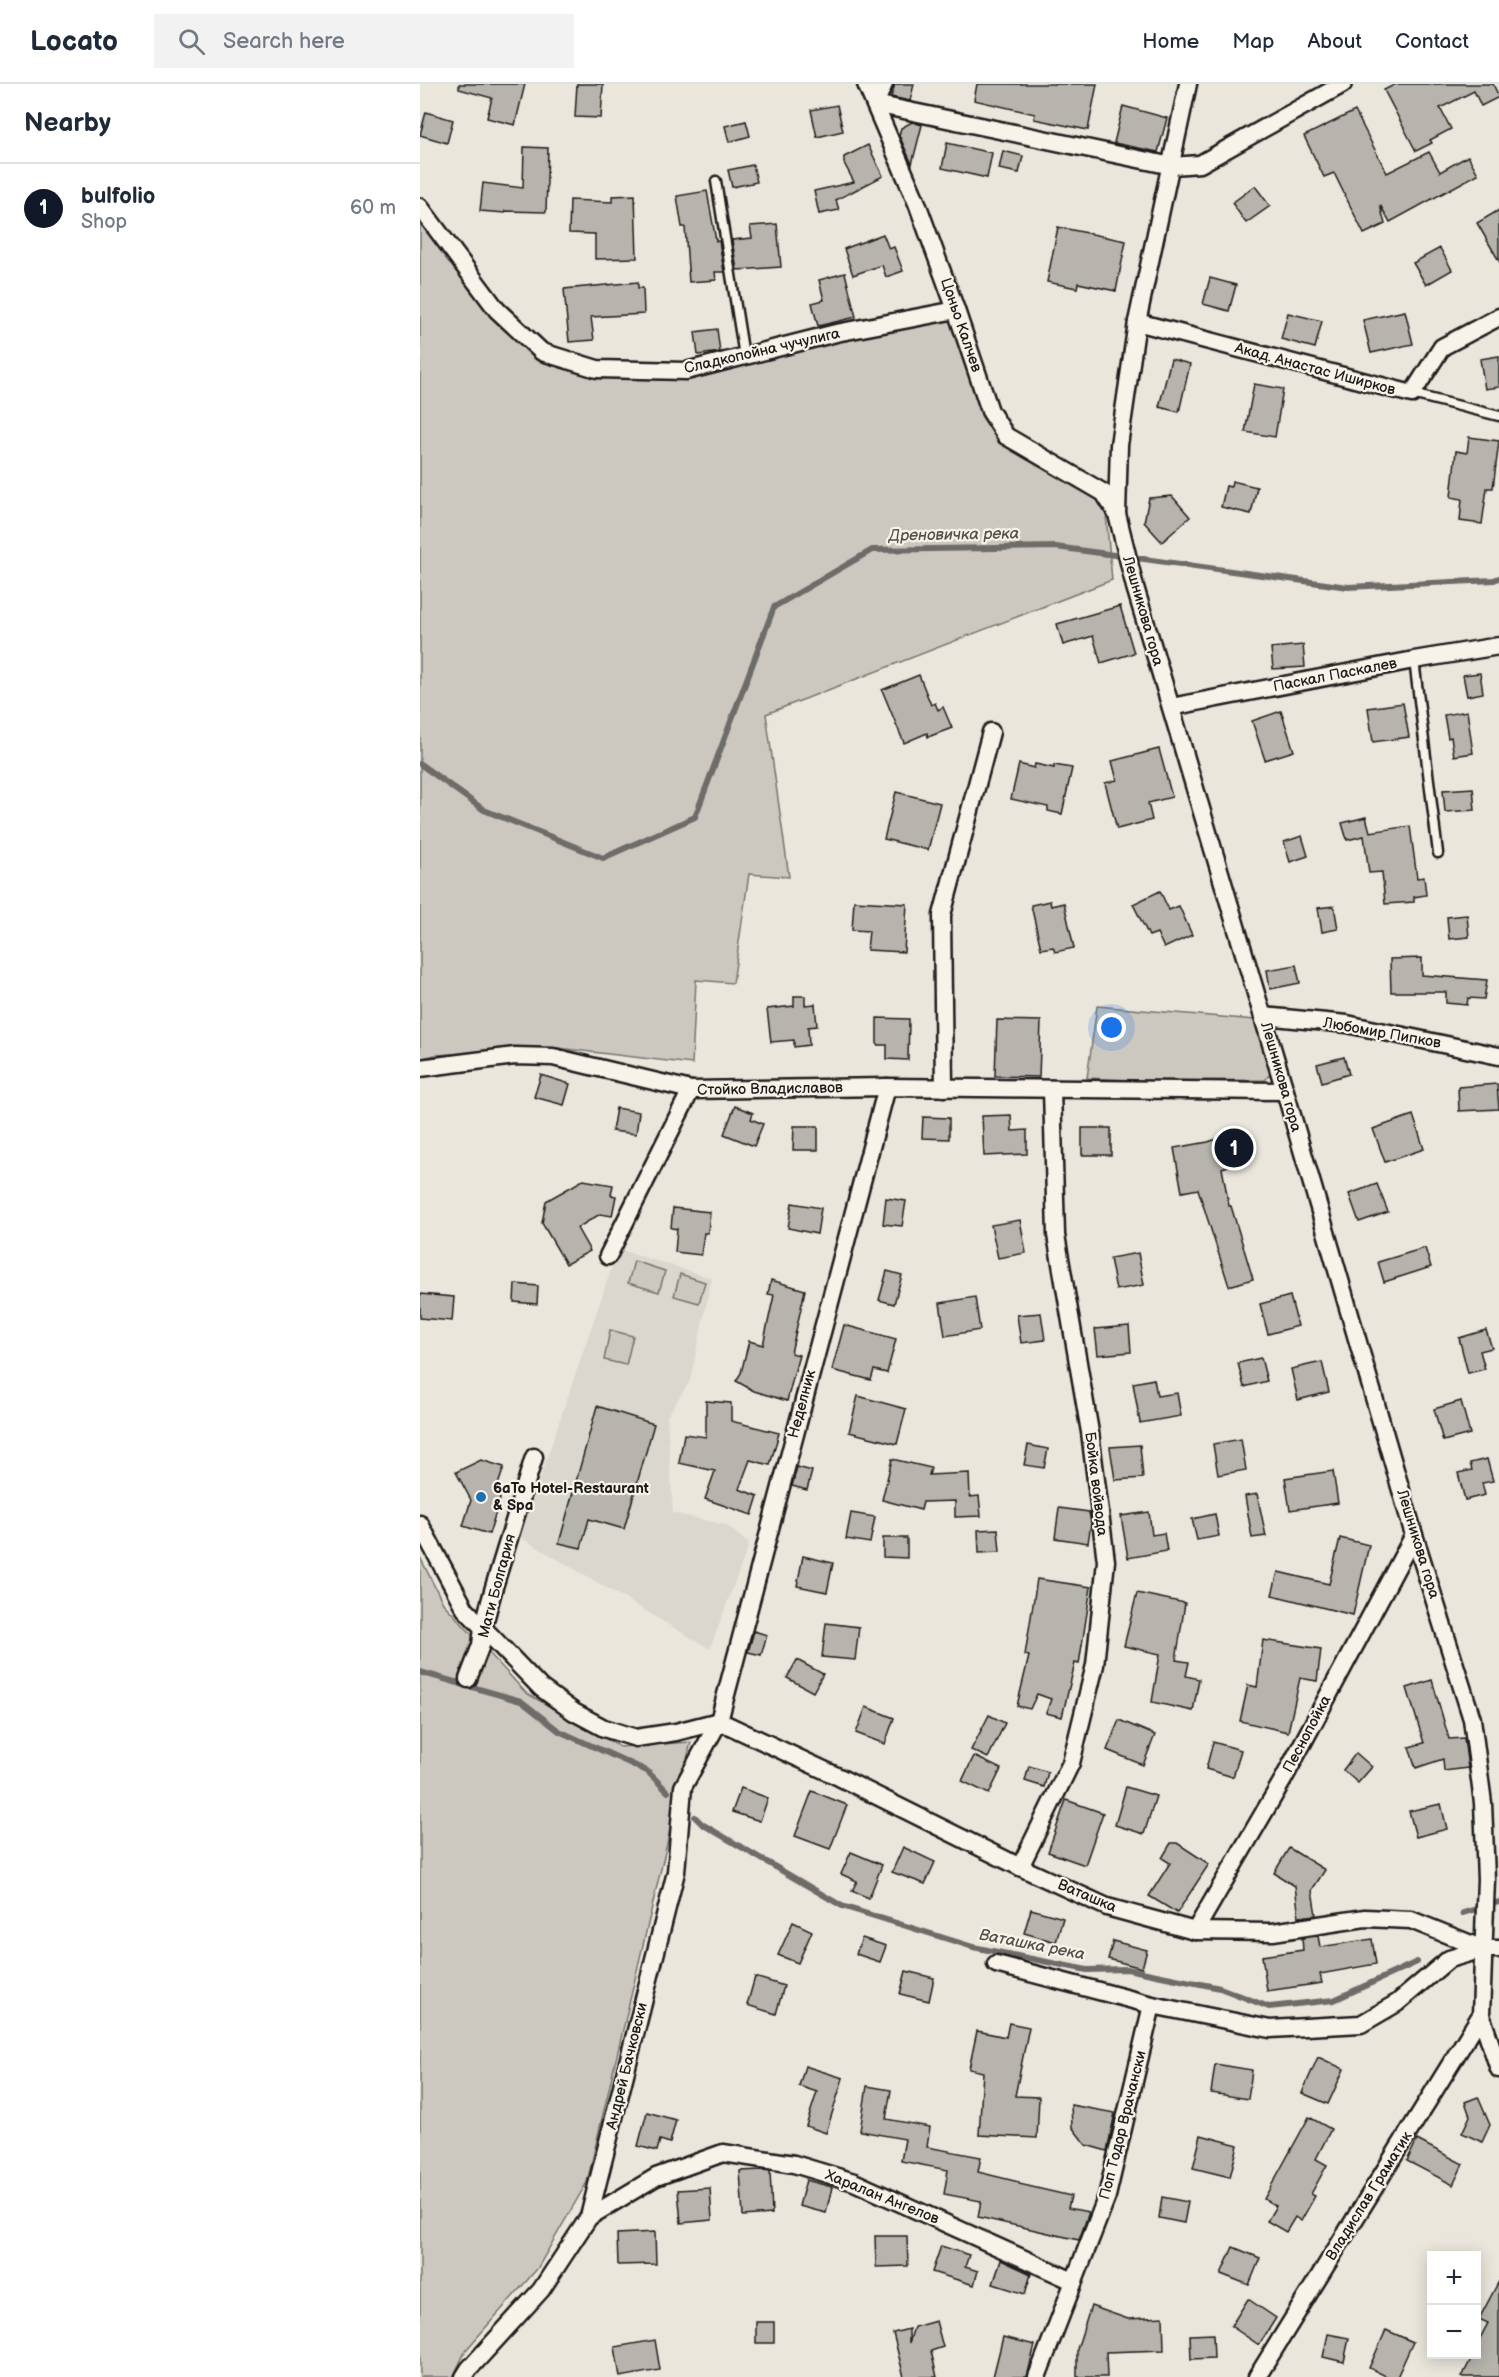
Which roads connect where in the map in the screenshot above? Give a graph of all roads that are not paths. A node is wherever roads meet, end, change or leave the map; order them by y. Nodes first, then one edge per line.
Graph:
1 (866, 84) edge
2 (884, 84) edge
3 (1188, 84) edge
4 (1343, 84) edge
5 (875, 104) junction
6 (1172, 166) junction
7 (716, 182) dead end
8 (420, 207) edge
9 (956, 310) junction
10 (1499, 317) edge
11 (1137, 322) junction
12 (744, 356) junction
13 (1412, 394) junction
14 (1499, 416) edge
15 (1117, 514) junction
16 (1499, 646) edge
17 (1414, 660) junction
18 (1171, 707) junction
19 (992, 732) dead end
20 (1438, 853) dead end
21 (1263, 1016) junction
22 (1499, 1056) edge
23 (420, 1068) edge
24 (887, 1087) junction
25 (944, 1088) junction
26 (1052, 1089) junction
27 (691, 1090) junction
28 (1285, 1091) junction
29 (608, 1256) dead end
30 (534, 1457) dead end
31 (420, 1524) edge
32 (1414, 1534) junction
33 (483, 1628) junction
34 (468, 1679) dead end
35 (719, 1721) junction
36 (1020, 1867) junction
37 (1492, 1879) edge
38 (1195, 1931) junction
39 (1491, 1949) edge
40 (996, 1964) dead end
41 (1152, 2005) junction
42 (1480, 2015) junction
43 (1499, 2069) edge
44 (589, 2217) junction
45 (1073, 2281) junction
46 (464, 2377) edge
47 (1037, 2377) edge
48 (1251, 2377) edge
49 (1258, 2377) edge

1 - 5 street, Цоньо Калчев
2 - 5 street
3 - 6 street, Лешникова гора
4 - 6 street
5 - 6 street
5 - 9 street, Цоньо Калчев
6 - 11 street, Лешникова гора
7 - 12 lane
8 - 12 street, Сладкопойна чучулига
9 - 12 street, Сладкопойна чучулига
9 - 15 street, Цоньо Калчев
10 - 13 street, Акад. Анастас Иширков
11 - 13 street, Акад. Анастас Иширков
11 - 15 street, Лешникова гора
13 - 14 lane
15 - 18 street, Лешникова гора
16 - 17 street, Паскал Паскалев
17 - 18 street, Паскал Паскалев
17 - 20 lane
18 - 21 street, Лешникова гора
19 - 25 street
21 - 22 street, Любомир Пипков
21 - 28 street, Лешникова гора
23 - 27 street, Стойко Владиславов
24 - 25 street, Стойко Владиславов
24 - 27 street, Стойко Владиславов
24 - 35 street, Неделник
25 - 26 street, Стойко Владиславов
26 - 28 street, Стойко Владиславов
26 - 36 street, Бойка войвода
27 - 29 street
28 - 32 street, Лешникова гора
30 - 33 street, Мати Болгария
31 - 33 street
32 - 37 street, Лешникова гора
32 - 38 street, Песнопойка
33 - 34 street, Мати Болгария
33 - 35 street
35 - 36 street, Ваташка
35 - 44 street, Андрей Бачковски
36 - 38 street, Ваташка
37 - 39 street, Лешникова гора
38 - 39 street, Ваташка
39 - 41 street
39 - 42 street, Лешникова гора
40 - 41 street
41 - 45 street, Поп Тодор Врачански
42 - 43 street, Лешникова гора
42 - 49 street, Владислав Граматик
44 - 45 street, Харалан Ангелов
44 - 46 street, Андрей Бачковски
45 - 47 street, Поп Тодор Врачански
48 - 49 street

